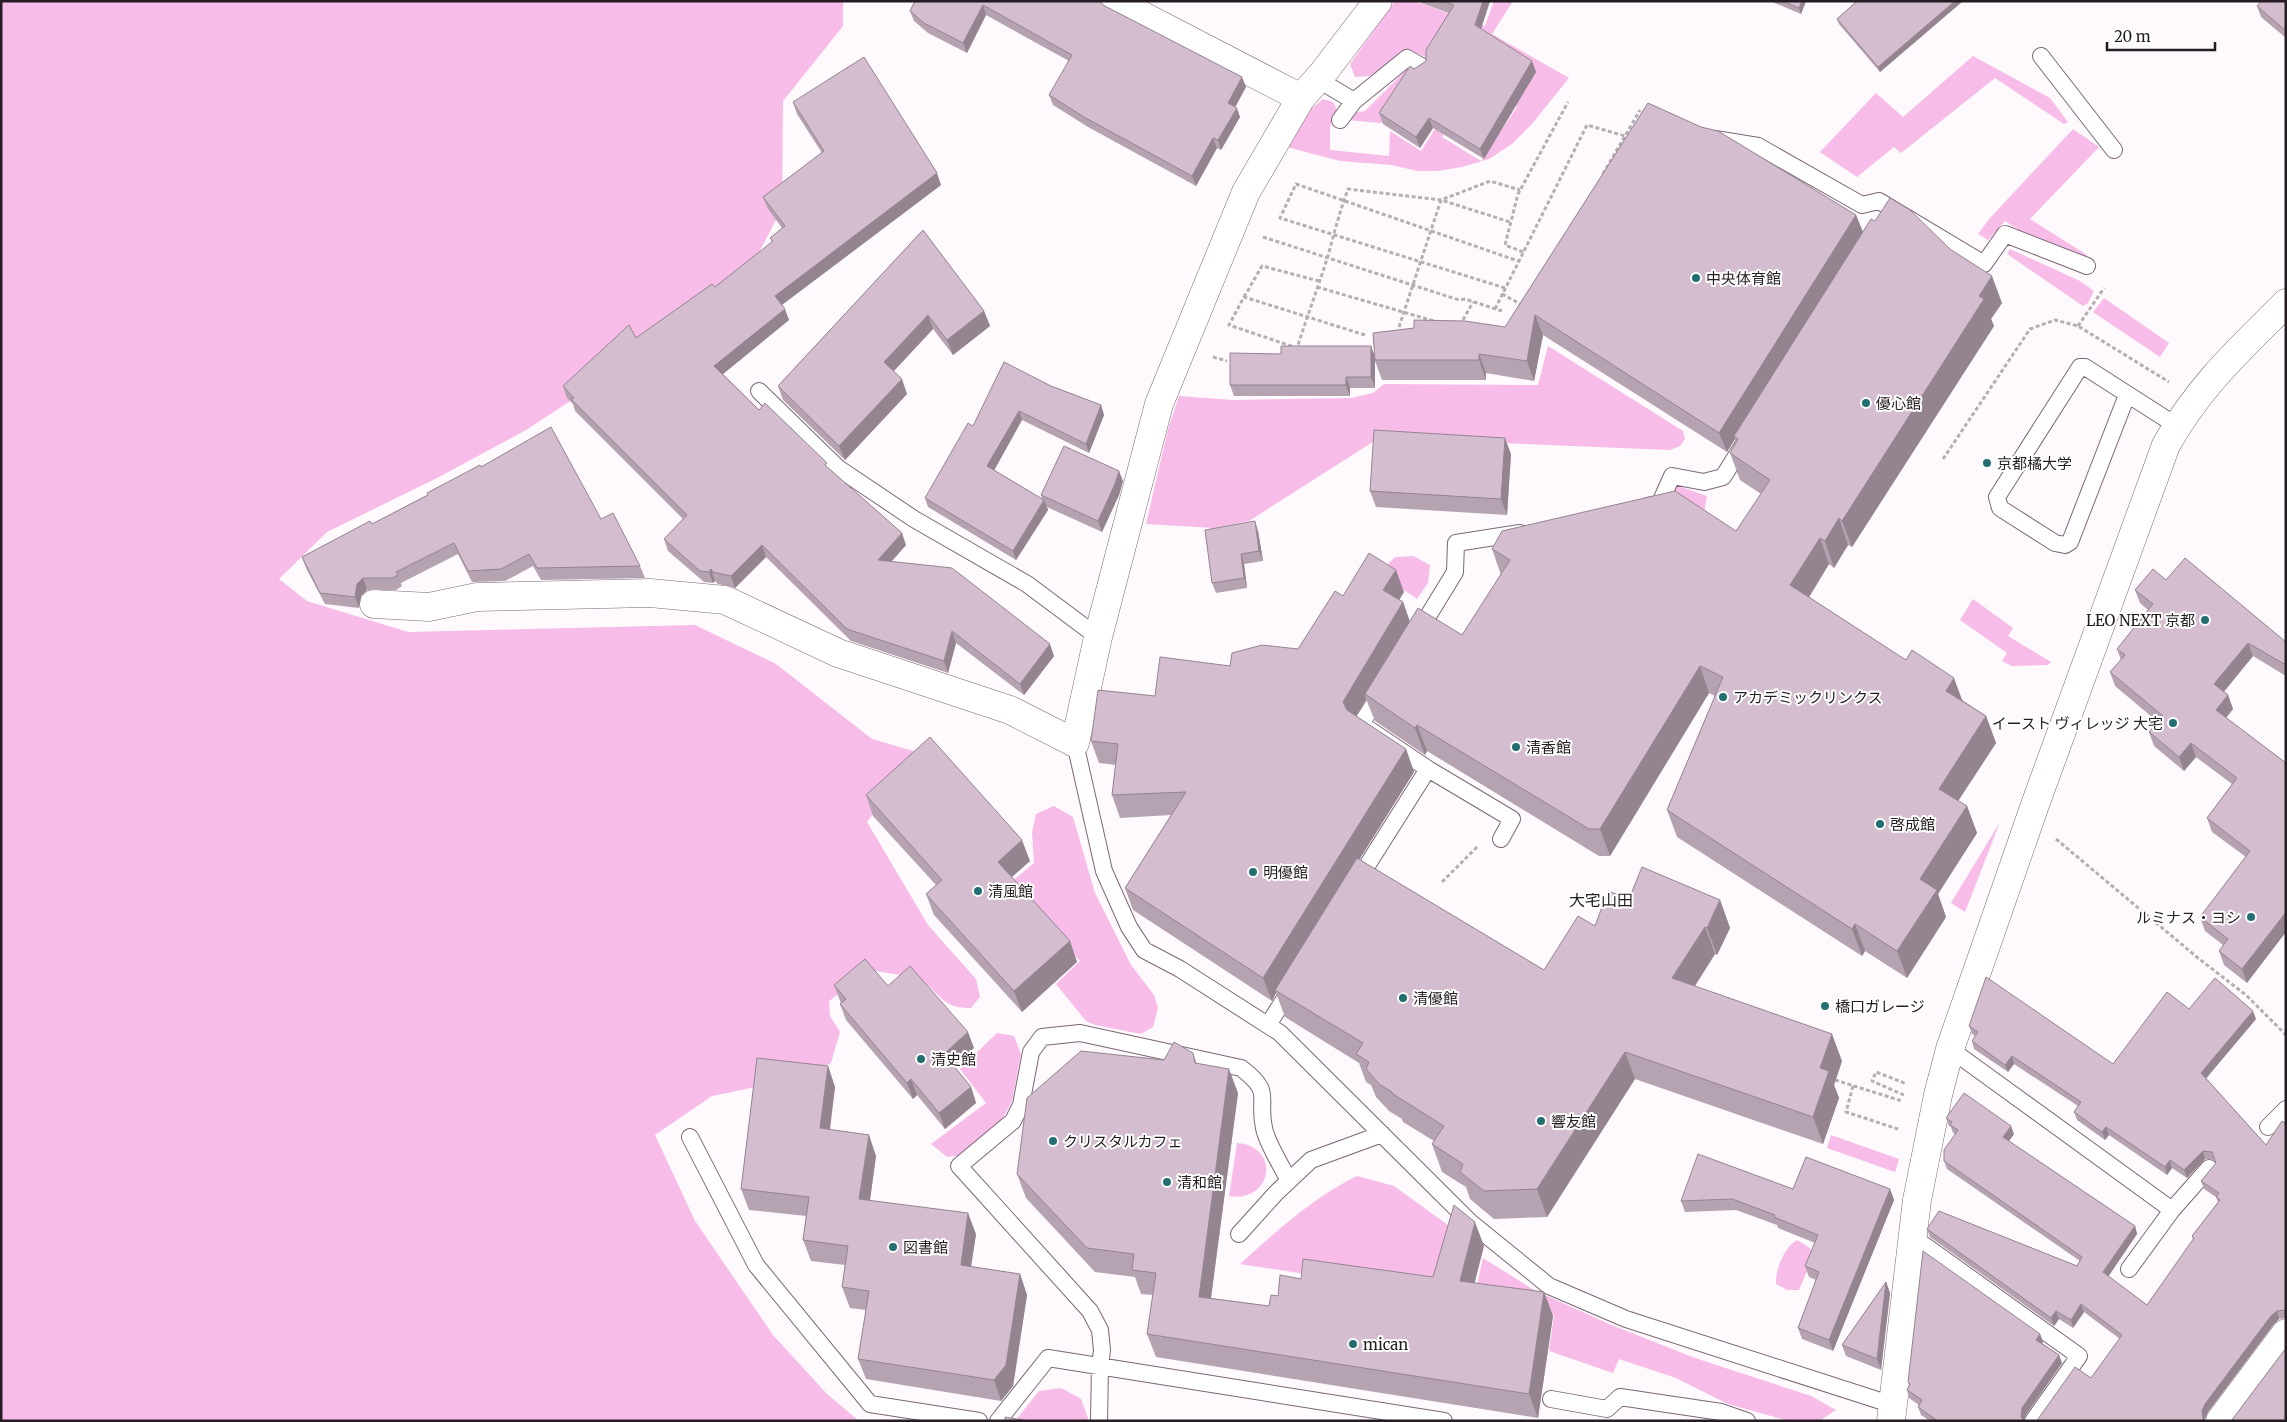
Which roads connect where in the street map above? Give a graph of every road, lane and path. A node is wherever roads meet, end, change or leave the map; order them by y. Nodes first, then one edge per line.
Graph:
1 (1114, 1) edge
2 (1378, 1) edge
3 (2041, 56) dead end
4 (1421, 66) edge
5 (1309, 89) junction
6 (1354, 102) junction
7 (1568, 102) dead end
8 (1640, 110) dead end
9 (1340, 120) dead end
10 (1697, 130) edge
11 (1625, 136) junction
12 (2114, 150) dead end
13 (1600, 179) edge
14 (1520, 190) junction
15 (1344, 200) junction
16 (1441, 200) junction
17 (1892, 209) junction
18 (1510, 222) junction
19 (1881, 226) edge
20 (1232, 227) junction
21 (1431, 230) junction
22 (1334, 234) junction
23 (1523, 252) junction
24 (1327, 258) junction
25 (1422, 261) junction
26 (1518, 261) junction
27 (2087, 266) dead end
28 (1319, 281) junction
29 (2109, 282) dead end
30 (1317, 286) junction
31 (1414, 286) junction
32 (1505, 288) junction
33 (1502, 294) junction
34 (1244, 297) junction
35 (1473, 302) junction
36 (2286, 303) edge
37 (1526, 307) edge
38 (1494, 309) junction
39 (1502, 311) dead end
40 (1404, 313) junction
41 (1307, 318) junction
42 (1463, 320) edge
43 (1439, 323) edge
44 (2078, 326) dead end
45 (1399, 327) dead end
46 (1365, 335) dead end
47 (758, 391) dead end
48 (2127, 395) junction
49 (1754, 426) edge
50 (2177, 426) junction
51 (1636, 513) edge
52 (1532, 531) edge
53 (374, 604) dead end
54 (1098, 637) junction
55 (1408, 648) edge
56 (1392, 674) edge
57 (1075, 743) junction
58 (1428, 769) junction
59 (2031, 817) junction
60 (1501, 839) dead end
61 (1480, 844) dead end
62 (1442, 882) dead end
63 (1350, 893) edge
64 (1299, 976) edge
65 (1268, 1025) junction
66 (2286, 1035) edge
67 (1950, 1049) junction
68 (1835, 1080) dead end
69 (1854, 1086) junction
70 (1916, 1087) dead end
71 (2286, 1109) edge
72 (2268, 1127) dead end
73 (1903, 1130) dead end
74 (1382, 1134) junction
75 (690, 1137) dead end
76 (2209, 1168) edge
77 (1289, 1181) junction
78 (2172, 1210) junction
79 (1239, 1234) dead end
80 (1913, 1237) junction
81 (2129, 1269) dead end
82 (2286, 1333) edge
83 (1100, 1366) junction
84 (1552, 1399) dead end
85 (1700, 1415) edge
86 (1899, 1416) edge
87 (980, 1421) edge
88 (998, 1421) edge
89 (1099, 1421) edge
90 (1444, 1421) edge
91 (1748, 1421) edge
92 (2033, 1421) edge
93 (2220, 1421) edge

1 - 5 street
2 - 5 street
3 - 12 lane
4 - 6 lane
5 - 6 lane
5 - 20 street
6 - 9 lane
7 - 14 path
8 - 11 path
10 - 17 lane
11 - 13 path
11 - 23 path
14 - 16 path
14 - 18 path
15 - 16 path
15 - 21 path
15 - 22 path
15 - 22 path
16 - 18 path
16 - 21 path
17 - 19 lane
17 - 27 lane
18 - 23 path
20 - 24 path
20 - 54 street
21 - 25 path
21 - 26 path
22 - 24 path
22 - 25 path
23 - 26 path
24 - 28 path
24 - 31 path
25 - 31 path
25 - 32 path
26 - 32 path
28 - 30 path
28 - 34 path
29 - 44 path
30 - 40 path
30 - 41 path
31 - 35 path
31 - 40 path
32 - 33 path
33 - 37 path
33 - 38 path
34 - 41 path
34 - 41 path
35 - 38 path
35 - 42 path
36 - 50 street
38 - 39 path
40 - 43 path
40 - 45 path
41 - 46 path
47 - 54 lane
48 - 48 lane
48 - 50 lane
49 - 51 lane
50 - 59 street
52 - 55 lane
53 - 57 street
54 - 57 street
56 - 58 lane
57 - 65 lane
58 - 60 lane
58 - 63 lane
59 - 66 path
59 - 67 street
61 - 62 path
64 - 65 lane
65 - 74 lane
67 - 78 lane
67 - 80 street
68 - 69 path
69 - 70 path
69 - 73 path
71 - 72 lane
74 - 77 lane
74 - 86 lane
75 - 87 lane
76 - 78 lane
77 - 79 lane
77 - 83 lane
78 - 81 lane
80 - 86 street
80 - 92 lane
82 - 93 street
83 - 88 lane
83 - 89 lane
83 - 90 lane
84 - 85 lane
85 - 91 lane

